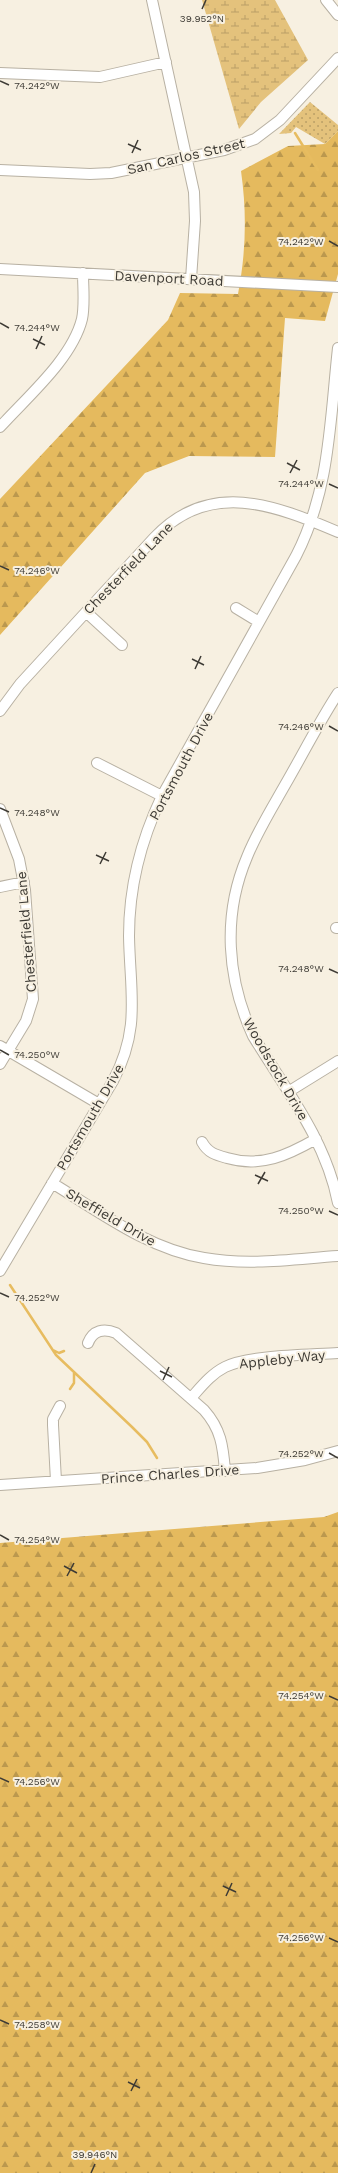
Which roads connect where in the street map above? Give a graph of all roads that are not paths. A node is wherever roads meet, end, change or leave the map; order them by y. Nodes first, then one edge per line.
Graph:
1 (152, 0) edge
2 (326, 0) edge
3 (338, 15) edge
4 (338, 58) edge
5 (166, 62) junction
6 (0, 73) edge
7 (187, 158) junction
8 (0, 170) edge
9 (0, 269) edge
10 (83, 273) junction
11 (191, 279) junction
12 (338, 287) edge
13 (338, 348) edge
14 (335, 405) edge
15 (0, 427) edge
16 (312, 522) junction
17 (338, 532) edge
18 (236, 608) dead end
19 (86, 612) junction
20 (259, 622) junction
21 (122, 645) dead end
22 (338, 693) edge
23 (0, 711) edge
24 (97, 763) dead end
25 (162, 796) junction
26 (0, 809) edge
27 (24, 882) junction
28 (0, 887) edge
29 (4, 1049) edge
30 (338, 1061) edge
31 (0, 1064) edge
32 (288, 1092) junction
33 (99, 1104) junction
34 (316, 1139) junction
35 (202, 1142) dead end
36 (52, 1183) junction
37 (338, 1203) edge
38 (338, 1256) edge
39 (0, 1270) edge
40 (88, 1343) dead end
41 (338, 1353) edge
42 (190, 1398) junction
43 (60, 1406) dead end
44 (338, 1451) edge
45 (224, 1471) junction
46 (56, 1481) junction
47 (0, 1485) edge

1 - 5 street
2 - 3 street
4 - 7 street, San Carlos Street
5 - 6 street
5 - 7 street
7 - 8 street, San Carlos Street
7 - 11 street
9 - 10 street, Davenport Road
10 - 11 street, Davenport Road
10 - 15 street
11 - 12 street, Davenport Road
13 - 14 street, Portsmouth Drive
14 - 16 street, Portsmouth Drive
16 - 17 street, Chesterfield Lane
16 - 19 street, Chesterfield Lane
16 - 20 street, Portsmouth Drive
18 - 20 street
19 - 21 street
19 - 23 street, Chesterfield Lane
20 - 25 street, Portsmouth Drive
22 - 32 street, Woodstock Drive
24 - 25 street
25 - 33 street, Portsmouth Drive
26 - 27 street, Chesterfield Lane
27 - 28 street
27 - 29 street, Chesterfield Lane
29 - 31 street, Chesterfield Lane
29 - 33 street
30 - 32 street
32 - 34 street, Woodstock Drive
33 - 36 street, Portsmouth Drive
34 - 35 street
34 - 37 street, Woodstock Drive
36 - 38 street, Sheffield Drive
36 - 39 street, Portsmouth Drive
40 - 42 street
41 - 42 street, Appleby Way
42 - 45 street
43 - 46 street
44 - 45 street, Prince Charles Drive
45 - 46 street, Prince Charles Drive
46 - 47 street, Prince Charles Drive

